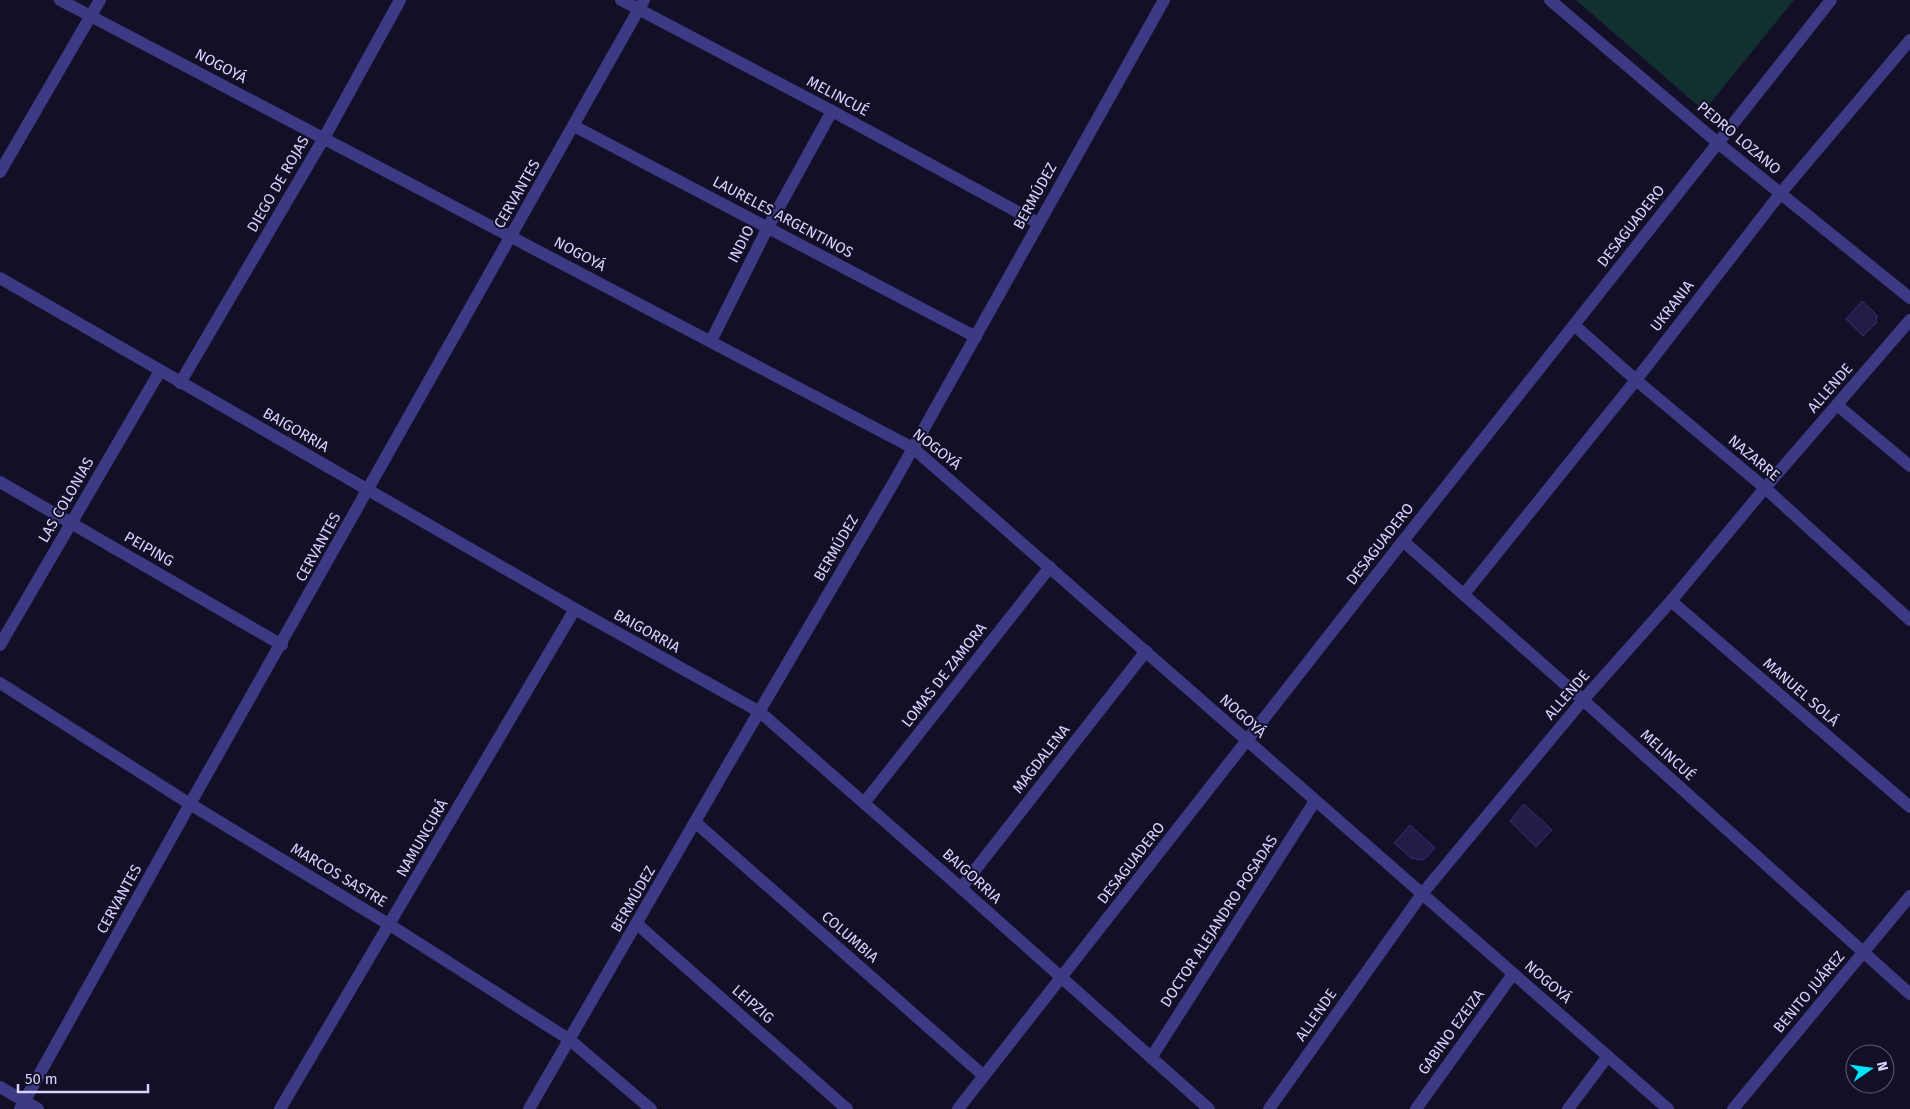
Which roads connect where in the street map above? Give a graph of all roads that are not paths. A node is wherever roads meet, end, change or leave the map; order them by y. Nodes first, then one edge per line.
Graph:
1 (60, 0) edge
2 (100, 0) edge
3 (400, 0) edge
4 (621, 0) edge
5 (1163, 0) edge
6 (1550, 0) edge
7 (1831, 0) edge
8 (642, 5) edge
9 (91, 16) junction
10 (1910, 40) edge
11 (832, 111) junction
12 (574, 126) junction
13 (324, 138) junction
14 (1718, 143) junction
15 (0, 172) edge
16 (1780, 194) junction
17 (1038, 223) junction
18 (768, 227) junction
19 (511, 237) junction
20 (0, 278) edge
21 (1910, 298) edge
22 (1910, 320) edge
23 (1574, 325) junction
24 (976, 337) junction
25 (711, 341) junction
26 (160, 371) junction
27 (1636, 380) junction
28 (180, 382) junction
29 (1837, 405) junction
30 (913, 448) junction
31 (1910, 466) edge
32 (0, 482) edge
33 (1765, 488) junction
34 (368, 490) junction
35 (71, 523) junction
36 (1403, 541) junction
37 (1050, 566) junction
38 (1464, 594) junction
39 (1671, 602) junction
40 (575, 609) junction
41 (1910, 620) edge
42 (0, 645) edge
43 (282, 645) junction
44 (1146, 651) junction
45 (0, 683) edge
46 (1583, 700) junction
47 (760, 712) junction
48 (1247, 741) junction
49 (1316, 801) junction
50 (864, 803) junction
51 (190, 804) junction
52 (1910, 807) edge
53 (695, 822) junction
54 (961, 888) junction
55 (1422, 894) junction
56 (1910, 896) edge
57 (637, 924) junction
58 (390, 925) junction
59 (1862, 952) junction
60 (1513, 974) junction
61 (1061, 978) junction
62 (1910, 994) edge
63 (570, 1040) junction
64 (1608, 1056) junction
65 (1151, 1058) junction
66 (984, 1076) junction
67 (0, 1086) edge
68 (23, 1105) edge
69 (38, 1109) edge
70 (280, 1109) edge
71 (529, 1109) edge
72 (652, 1109) edge
73 (847, 1109) edge
74 (958, 1109) edge
75 (1209, 1109) edge
76 (1269, 1109) edge
77 (1416, 1109) edge
78 (1568, 1109) edge
79 (1668, 1109) edge
80 (1733, 1109) edge

1 - 9 street, NOGOYÁ
2 - 9 street
3 - 13 street, DIEGO DE ROJAS
4 - 8 street, MELINCUÉ
5 - 17 street, BERMÚDEZ
6 - 14 street, PEDRO LOZANO
7 - 14 street, DESAGUADERO
8 - 11 street, MELINCUÉ
8 - 12 street, CERVANTES
9 - 13 street, NOGOYÁ
9 - 15 street
10 - 16 street, UKRANIA
11 - 17 street, MELINCUÉ
11 - 18 street, INDIO
12 - 18 street, LAURELES ARGENTINOS
12 - 19 street, CERVANTES
13 - 19 street, NOGOYÁ
13 - 28 street, DIEGO DE ROJAS
14 - 16 street, PEDRO LOZANO
14 - 23 street, DESAGUADERO
16 - 21 street, PEDRO LOZANO
16 - 27 street, UKRANIA
17 - 24 street, BERMÚDEZ
18 - 24 street, LAURELES ARGENTINOS
18 - 25 street, INDIO
19 - 25 street, NOGOYÁ
19 - 34 street, CERVANTES
20 - 26 street, BAIGORRIA
22 - 29 street, ALLENDE
23 - 27 street, NAZARRE
23 - 36 street, DESAGUADERO
24 - 30 street, BERMÚDEZ
25 - 30 street, NOGOYÁ
26 - 28 street, BAIGORRIA
26 - 35 street, LAS COLONIAS
27 - 33 street, NAZARRE
27 - 38 street, UKRANIA
28 - 34 street, BAIGORRIA
29 - 31 street
29 - 33 street, ALLENDE
30 - 37 street, NOGOYÁ
30 - 47 street, BERMÚDEZ
32 - 35 street, PEIPING
33 - 39 street, ALLENDE
33 - 41 street, NAZARRE
34 - 40 street, BAIGORRIA
34 - 43 street, CERVANTES
35 - 42 street, LAS COLONIAS
35 - 43 street, PEIPING
36 - 38 street, MELINCUÉ
36 - 48 street, DESAGUADERO
37 - 44 street, NOGOYÁ
37 - 50 street, LOMAS DE ZAMORA
38 - 46 street, MELINCUÉ
39 - 46 street, ALLENDE
39 - 52 street, MANUEL SOLÁ
40 - 47 street, BAIGORRIA
40 - 58 street, NAMUNCURÁ
43 - 51 street, CERVANTES
44 - 48 street, NOGOYÁ
44 - 54 street, MAGDALENA
45 - 51 street, MARCOS SASTRE
46 - 55 street, ALLENDE
46 - 59 street, MELINCUÉ
47 - 50 street, BAIGORRIA
47 - 53 street, BERMÚDEZ
48 - 49 street, NOGOYÁ
48 - 61 street, DESAGUADERO
49 - 55 street, NOGOYÁ
49 - 65 street, DOCTOR ALEJANDRO POSADAS
50 - 54 street, BAIGORRIA
51 - 58 street, MARCOS SASTRE
51 - 68 street, CERVANTES
53 - 57 street, BERMÚDEZ
53 - 66 street, COLUMBIA
54 - 61 street, BAIGORRIA
55 - 60 street, NOGOYÁ
55 - 76 street, ALLENDE
56 - 59 street, BENITO JUÁREZ
57 - 63 street, BERMÚDEZ
57 - 73 street, LEIPZIG
58 - 63 street, MARCOS SASTRE
58 - 70 street, NAMUNCURÁ
59 - 62 street, MELINCUÉ
59 - 80 street, BENITO JUÁREZ
60 - 64 street, NOGOYÁ
60 - 77 street, GABINO EZEIZA
61 - 65 street, BAIGORRIA
61 - 66 street, DESAGUADERO
63 - 71 street, BERMÚDEZ
63 - 72 street, MARCOS SASTRE
64 - 78 street
64 - 79 street, NOGOYÁ
65 - 75 street, BAIGORRIA
66 - 74 street, DESAGUADERO
67 - 68 street
68 - 69 street

